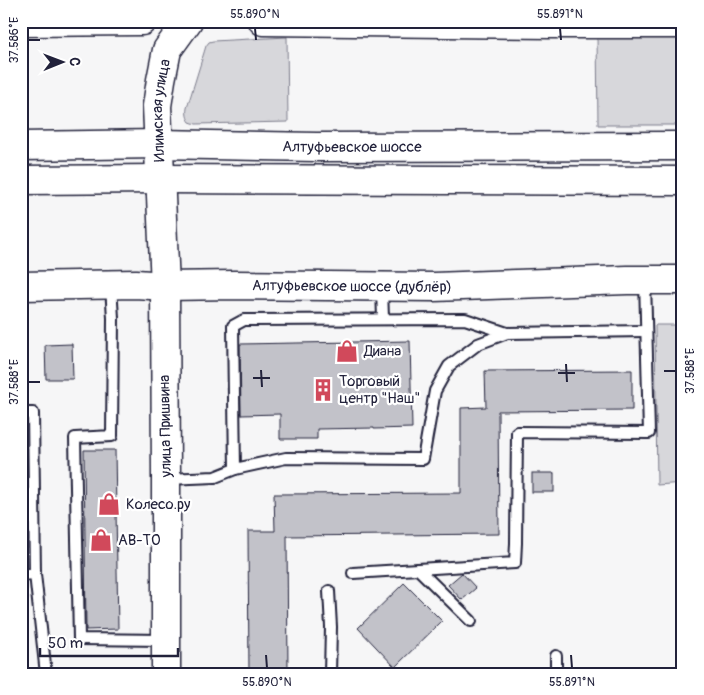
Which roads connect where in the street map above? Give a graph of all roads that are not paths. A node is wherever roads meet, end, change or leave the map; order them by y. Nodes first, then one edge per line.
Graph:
1 (142, 21) edge
2 (188, 21) edge
3 (263, 21) edge
4 (21, 22) edge
5 (552, 23) edge
6 (683, 24) edge
7 (159, 144) junction
8 (21, 146) edge
9 (683, 146) edge
10 (161, 179) junction
11 (21, 180) edge
12 (683, 181) edge
13 (645, 280) junction
14 (683, 280) edge
15 (111, 285) junction
16 (21, 286) edge
17 (165, 286) junction
18 (382, 286) junction
19 (382, 319) junction
20 (646, 331) junction
21 (506, 333) junction
22 (21, 414) edge
23 (236, 469) junction
24 (166, 479) junction
25 (418, 569) junction
26 (353, 573) dead end
27 (34, 574) junction
28 (21, 575) edge
29 (329, 591) dead end
30 (471, 621) dead end
31 (166, 640) junction
32 (556, 656) dead end
33 (46, 674) edge
34 (166, 674) edge
35 (330, 674) edge
36 (556, 674) edge

1 - 4 main road
2 - 7 main road, Илимская улица
3 - 5 main road
5 - 6 main road
7 - 8 main road, Алтуфьевское шоссе
7 - 9 main road, Алтуфьевское шоссе
7 - 10 main road, Илимская улица
10 - 11 main road
10 - 12 main road
10 - 17 main road, улица Пришвина
13 - 14 main road, Алтуфьевское шоссе (дублёр)
13 - 18 main road, Алтуфьевское шоссе (дублёр)
13 - 20 lane
15 - 16 main road, Алтуфьевское шоссе (дублёр)
15 - 17 main road, Алтуфьевское шоссе (дублёр)
15 - 31 lane
17 - 18 main road, Алтуфьевское шоссе (дублёр)
17 - 24 main road, улица Пришвина
18 - 19 lane
19 - 21 lane
19 - 23 lane
20 - 21 lane
20 - 25 lane
21 - 23 lane
22 - 27 lane
23 - 24 lane
24 - 31 main road, улица Пришвина
25 - 26 lane
25 - 30 lane
27 - 28 lane
27 - 33 lane
29 - 35 lane
31 - 34 main road, улица Пришвина
32 - 36 lane

